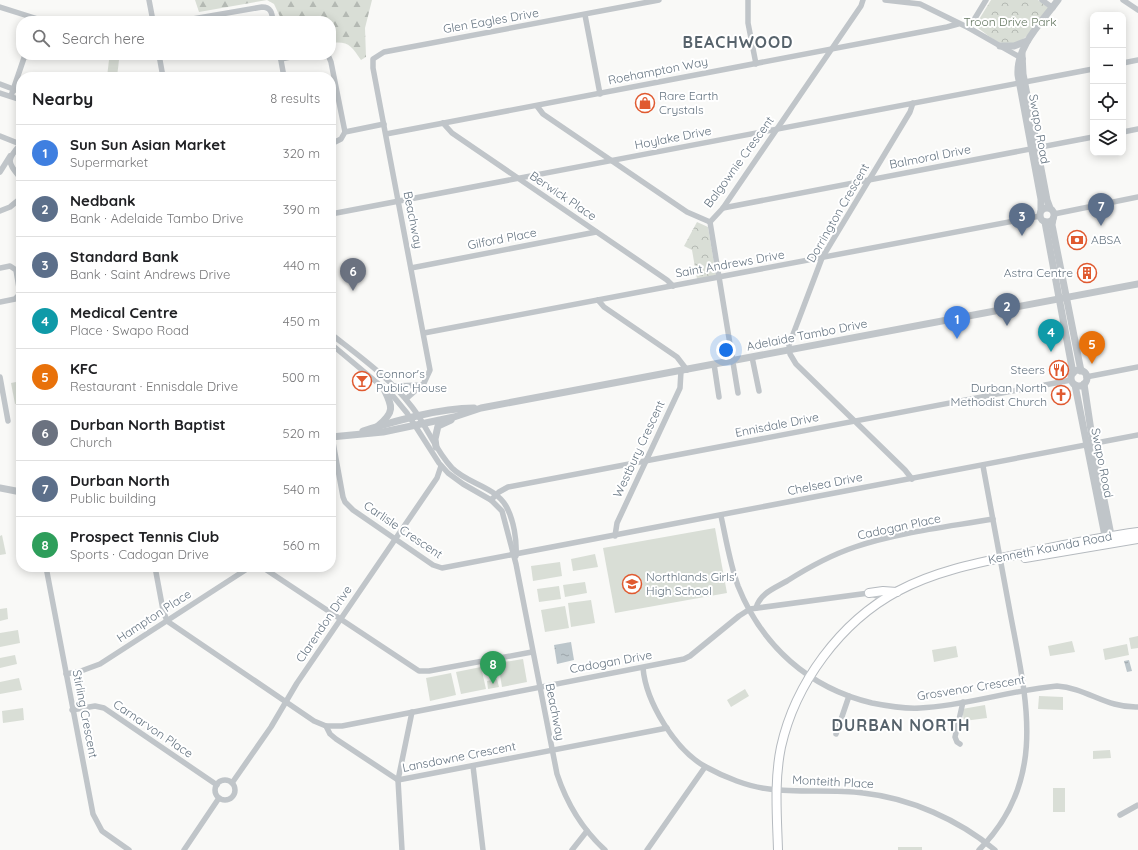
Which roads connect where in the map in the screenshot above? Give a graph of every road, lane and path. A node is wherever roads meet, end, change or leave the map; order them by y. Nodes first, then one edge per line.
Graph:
1 (149, 0) edge
2 (656, 0) edge
3 (748, 0) edge
4 (863, 0) edge
5 (886, 0) edge
6 (986, 0) edge
7 (1042, 0) edge
8 (1058, 0) edge
9 (1123, 0) edge
10 (0, 7) edge
11 (1053, 8) junction
12 (1138, 10) edge
13 (585, 15) junction
14 (26, 16) edge
15 (151, 16) edge
16 (210, 16) edge
17 (272, 16) edge
18 (948, 18) junction
19 (958, 24) junction
20 (947, 27) junction
21 (969, 28) junction
22 (1027, 41) junction
23 (1000, 46) junction
24 (830, 50) junction
25 (375, 57) joint
26 (1021, 57) junction
27 (23, 60) edge
28 (160, 60) edge
29 (281, 60) edge
30 (330, 60) edge
31 (1138, 60) edge
32 (1126, 62) edge
33 (756, 64) junction
34 (1090, 70) edge
35 (19, 72) edge
36 (162, 72) edge
37 (283, 72) edge
38 (333, 72) edge
39 (16, 80) edge
40 (1022, 82) junction
41 (0, 84) edge
42 (336, 87) edge
43 (13, 89) junction
44 (16, 90) edge
45 (0, 93) edge
46 (600, 94) junction
47 (11, 96) junction
48 (16, 98) edge
49 (913, 103) junction
50 (537, 106) junction
51 (443, 123) junction
52 (384, 124) junction
53 (1138, 129) edge
54 (776, 130) junction
55 (1126, 131) edge
56 (345, 132) junction
57 (386, 134) junction
58 (0, 136) edge
59 (1090, 139) edge
60 (16, 142) edge
61 (336, 142) edge
62 (16, 149) edge
63 (1034, 149) junction
64 (10, 156) junction
65 (611, 160) junction
66 (0, 172) edge
67 (16, 173) edge
68 (517, 178) junction
69 (869, 180) junction
70 (1138, 197) edge
71 (399, 201) junction
72 (16, 202) edge
73 (723, 208) junction
74 (0, 211) edge
75 (336, 213) edge
76 (1053, 214) junction
77 (1042, 216) junction
78 (710, 222) junction
79 (596, 232) junction
80 (822, 258) junction
81 (0, 268) edge
82 (411, 268) junction
83 (16, 270) edge
84 (719, 277) junction
85 (1138, 284) edge
86 (673, 286) junction
87 (1062, 298) junction
88 (16, 299) edge
89 (598, 300) junction
90 (0, 302) edge
91 (424, 333) junction
92 (336, 338) edge
93 (336, 348) edge
94 (789, 350) junction
95 (752, 357) junction
96 (732, 361) junction
97 (366, 362) junction
98 (714, 364) junction
99 (1138, 367) edge
100 (361, 368) junction
101 (684, 370) junction
102 (1081, 370) junction
103 (0, 377) edge
104 (1073, 379) junction
105 (1085, 380) junction
106 (420, 385) junction
107 (383, 386) junction
108 (394, 386) junction
109 (759, 391) dead end
110 (738, 393) dead end
111 (2, 395) edge
112 (719, 397) dead end
113 (406, 399) junction
114 (481, 408) junction
115 (463, 414) junction
116 (414, 417) junction
117 (8, 421) dead end
118 (855, 421) junction
119 (419, 425) junction
120 (376, 427) junction
121 (353, 434) junction
122 (1138, 435) edge
123 (336, 436) edge
124 (1090, 445) junction
125 (436, 447) junction
126 (336, 457) edge
127 (646, 461) junction
128 (441, 466) junction
129 (983, 466) junction
130 (448, 474) junction
131 (437, 478) junction
132 (912, 479) junction
133 (0, 488) edge
134 (16, 491) edge
135 (496, 495) junction
136 (491, 500) junction
137 (721, 516) junction
138 (993, 519) junction
139 (1138, 532) edge
140 (615, 536) junction
141 (1108, 536) junction
142 (396, 539) junction
143 (1138, 539) edge
144 (1110, 545) junction
145 (515, 554) junction
146 (1000, 560) junction
147 (47, 572) edge
148 (156, 572) edge
149 (242, 572) edge
150 (269, 572) edge
151 (897, 592) junction
152 (870, 593) junction
153 (884, 599) junction
154 (753, 609) junction
155 (167, 620) junction
156 (341, 620) junction
157 (532, 652) junction
158 (643, 668) junction
159 (66, 674) junction
160 (810, 677) junction
161 (539, 687) junction
162 (1024, 690) junction
163 (849, 696) junction
164 (286, 702) junction
165 (963, 702) junction
166 (1138, 707) edge
167 (72, 710) junction
168 (412, 712) junction
169 (326, 726) junction
170 (667, 728) junction
171 (836, 734) dead end
172 (960, 744) dead end
173 (551, 751) junction
174 (473, 766) junction
175 (705, 767) junction
176 (398, 780) junction
177 (232, 783) junction
178 (217, 785) junction
179 (776, 790) junction
180 (218, 798) junction
181 (1138, 805) edge
182 (1120, 815) dead end
183 (587, 831) junction
184 (986, 843) junction
185 (129, 850) edge
186 (184, 850) edge
187 (402, 850) edge
188 (482, 850) edge
189 (572, 850) edge
190 (605, 850) edge
191 (647, 850) edge
192 (778, 850) edge
193 (979, 850) edge
194 (995, 850) edge

1 - 15 street
2 - 13 street, Glen Eagles Drive
3 - 33 street
4 - 24 street, Balgownie Crescent
5 - 18 street
6 - 21 street
7 - 11 street
8 - 11 street, Swapo Road
9 - 12 street
10 - 14 street
11 - 22 street, Swapo Road
13 - 25 street, Glen Eagles Drive
13 - 46 street
16 - 17 street
18 - 19 street
18 - 20 street
19 - 20 street, Roehampton Way
19 - 21 street
20 - 24 street, Roehampton Way
21 - 23 street
22 - 23 street
22 - 26 street, Swapo Road
23 - 26 street
24 - 33 street, Roehampton Way
24 - 54 street, Balgownie Crescent
25 - 52 street, Beachway
26 - 40 street, Swapo Road
27 - 35 street
28 - 36 street
29 - 37 street
30 - 38 street
31 - 32 street
33 - 46 street, Roehampton Way
34 - 40 street, Hoylake Drive
39 - 43 street
40 - 49 street, Hoylake Drive
40 - 63 street, Swapo Road
41 - 43 street
42 - 56 street
43 - 44 street
43 - 47 street
45 - 47 street
46 - 50 street, Roehampton Way
47 - 48 street
49 - 54 street, Hoylake Drive
49 - 69 street, Dorrington Crescent
50 - 51 street, Roehampton Way
50 - 65 street, Balgownie Crescent
51 - 57 street, Roehampton Way
51 - 68 street, Berwick Place
52 - 56 street
52 - 57 street, Beachway
53 - 55 street
54 - 65 street, Hoylake Drive
54 - 73 street, Balgownie Crescent
56 - 61 street
57 - 71 street, Beachway
58 - 60 street
59 - 63 street, Balmoral Drive
62 - 64 street
63 - 69 street, Balmoral Drive
63 - 76 street, Swapo Road
63 - 77 street, Swapo Road
64 - 66 street
64 - 67 street
65 - 68 street, Hoylake Drive
65 - 78 street, Balgownie Crescent
68 - 71 street, Hoylake Drive
68 - 79 street, Berwick Place
69 - 73 street, Balmoral Drive
69 - 80 street, Dorrington Crescent
70 - 76 street
71 - 75 street, Hoylake Drive
71 - 82 street, Beachway
72 - 74 street
73 - 78 street, Balgownie Crescent
76 - 77 street
76 - 77 street
76 - 87 street, Swapo Road
77 - 80 street, Saint Andrews Drive
77 - 87 street, Swapo Road
78 - 84 street
79 - 82 street, Gilford Place
79 - 86 street, Berwick Place
80 - 84 street, Saint Andrews Drive
80 - 94 street, Dorrington Crescent
81 - 83 street
82 - 91 street, Beachway
84 - 86 street, Saint Andrews Drive
84 - 96 street
85 - 87 street, Adelaide Tambo Drive
86 - 89 street, Saint Andrews Drive
87 - 94 street, Adelaide Tambo Drive
87 - 102 street, Swapo Road
87 - 104 street, Swapo Road
88 - 90 street
89 - 91 street, Saint Andrews Drive
89 - 101 street
91 - 106 street, Beachway
92 - 97 street
93 - 100 street
94 - 95 street, Adelaide Tambo Drive
94 - 118 street
95 - 96 street, Adelaide Tambo Drive
95 - 109 street
96 - 98 street, Adelaide Tambo Drive
96 - 110 street
97 - 100 street
97 - 108 street
98 - 101 street, Adelaide Tambo Drive
98 - 112 street
99 - 105 street
100 - 107 street
101 - 114 street, Adelaide Tambo Drive
101 - 127 street, Westbury Crescent
102 - 104 street
102 - 105 street
103 - 111 street
104 - 105 street
104 - 118 street, Ennisdale Drive
104 - 124 street, Swapo Road
105 - 124 street, Swapo Road
106 - 108 street
106 - 113 street, Beachway
107 - 116 street
107 - 120 street
108 - 113 street
111 - 117 street
113 - 116 street
114 - 115 street, Adelaide Tambo Drive
114 - 116 street, Adelaide Tambo Drive
115 - 119 street, Adelaide Tambo Drive
115 - 125 street
116 - 119 street
116 - 120 street, Adelaide Tambo Drive
118 - 127 street, Ennisdale Drive
118 - 132 street
119 - 121 street, Adelaide Tambo Drive
119 - 125 street, Beachway
119 - 128 street, Beachway
120 - 121 street, Adelaide Tambo Drive
121 - 123 street, Adelaide Tambo Drive
122 - 124 street, Chelsea Drive
124 - 129 street, Chelsea Drive
124 - 141 street, Swapo Road
125 - 135 street, Beachway
126 - 142 street, Carlisle Crescent
127 - 135 street, Ennisdale Drive
127 - 140 street, Westbury Crescent
128 - 130 street, Beachway
128 - 131 street, Clarendon Drive
129 - 132 street, Chelsea Drive
129 - 138 street
130 - 131 street
130 - 136 street, Beachway
131 - 142 street, Clarendon Drive
132 - 137 street, Chelsea Drive
133 - 134 street
135 - 136 street, Ennisdale Drive
135 - 145 street, Beachway
136 - 145 street, Beachway
137 - 140 street, Chelsea Drive
137 - 154 street, Grosvenor Crescent
138 - 146 street
138 - 154 street, Cadogan Place
139 - 141 main road, Kenneth Kaunda Road
140 - 145 street, Chelsea Drive
141 - 144 street, Swapo Road
141 - 146 main road, Kenneth Kaunda Road
142 - 145 street, Carlisle Crescent
142 - 156 street, Clarendon Drive
143 - 144 main road, Kenneth Kaunda Road
144 - 146 main road, Kenneth Kaunda Road
145 - 157 street, Beachway
146 - 151 main road, Kenneth Kaunda Road
146 - 162 street
147 - 159 street, Stirling Crescent
148 - 155 street
149 - 155 street, Hampton Place
150 - 156 street
151 - 152 main road
151 - 153 main road, Kenneth Kaunda Road
152 - 153 street
152 - 154 street, Cadogan Drive
153 - 160 main road, Kenneth Kaunda Road
154 - 158 street, Cadogan Drive
154 - 160 street, Grosvenor Crescent
155 - 159 street, Hampton Place
155 - 164 street, Lansdowne Crescent
156 - 157 street
156 - 164 street, Clarendon Drive
157 - 161 street, Beachway
158 - 161 street, Cadogan Drive
158 - 170 street, Monteith Place
159 - 167 street, Stirling Crescent
160 - 163 street, Grosvenor Crescent
160 - 179 main road, Kenneth Kaunda Road
161 - 168 street, Cadogan Drive
161 - 173 street, Beachway
162 - 165 street, Grosvenor Crescent
162 - 166 street, Grosvenor Crescent
162 - 184 street
163 - 165 street, Grosvenor Crescent
163 - 171 street
164 - 169 street, Lansdowne Crescent
164 - 177 street, Clarendon Drive
165 - 172 street
167 - 178 street, Carnarvon Place
167 - 185 street, Stirling Crescent
168 - 169 street, Cadogan Drive
168 - 176 street
169 - 176 street, Lansdowne Crescent
170 - 173 street, Lansdowne Crescent
170 - 175 street, Monteith Place
173 - 174 street, Lansdowne Crescent
173 - 183 street, Beachway
174 - 176 street, Lansdowne Crescent
174 - 188 street
175 - 179 street, Monteith Place
175 - 191 street
176 - 187 street
177 - 178 street
177 - 180 street
178 - 180 street
179 - 184 street, Monteith Place
179 - 192 main road, Kenneth Kaunda Road
180 - 186 street
181 - 182 street
183 - 189 street
183 - 190 street, Beachway
184 - 193 street
184 - 194 street, Monteith Place

